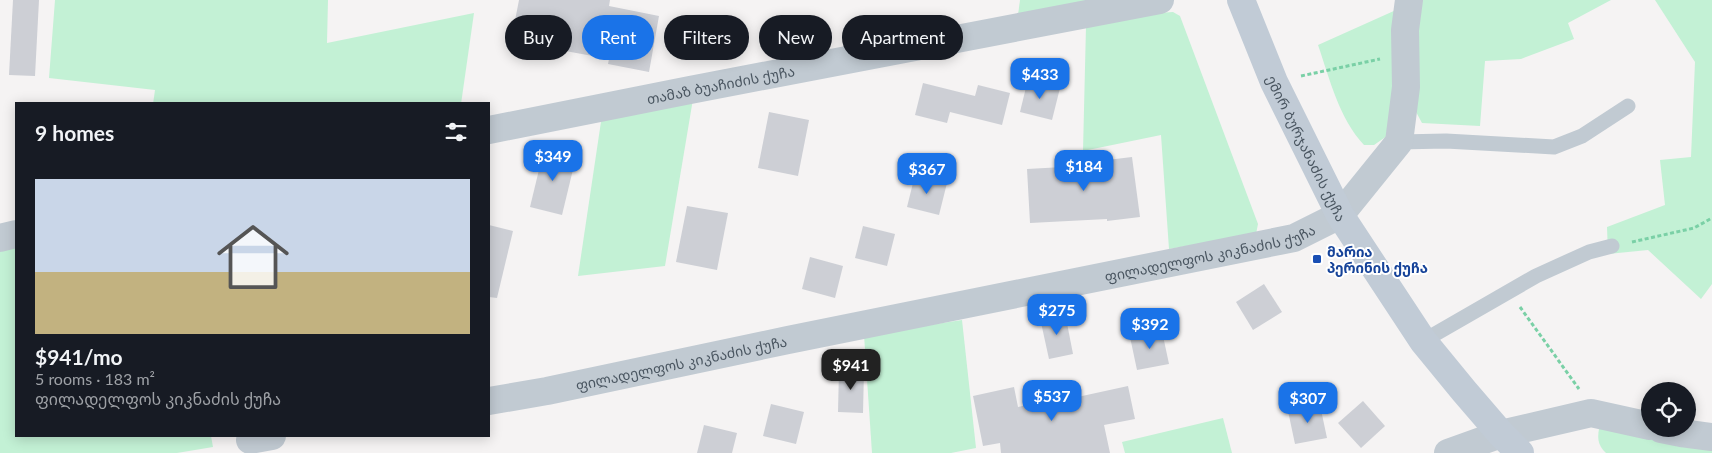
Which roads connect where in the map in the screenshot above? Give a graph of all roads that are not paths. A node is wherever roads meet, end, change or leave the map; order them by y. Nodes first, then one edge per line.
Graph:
1 (1160, 0) edge
2 (1240, 0) edge
3 (1409, 0) edge
4 (1628, 106) dead end
5 (490, 130) edge
6 (1399, 142) junction
7 (1340, 216) junction
8 (15, 234) edge
9 (0, 238) edge
10 (1612, 246) road end
11 (1423, 341) junction
12 (490, 401) edge
13 (1641, 424) edge
14 (1696, 435) edge
15 (1712, 437) edge
16 (1506, 447) edge
17 (1448, 453) edge

1 - 5 street, თამაზ ბუაჩიძის ქუჩა
2 - 7 street, ემირ ბურჯანაძის ქუჩა
3 - 6 street
4 - 6 lane
6 - 7 street
7 - 11 street, ემირ ბურჯანაძის ქუჩა
7 - 12 street, ფილადელფოს კიკნაძის ქუჩა
8 - 9 street
10 - 11 lane
11 - 16 street, ემირ ბურჯანაძის ქუჩა
13 - 16 street
14 - 15 street
16 - 17 street

